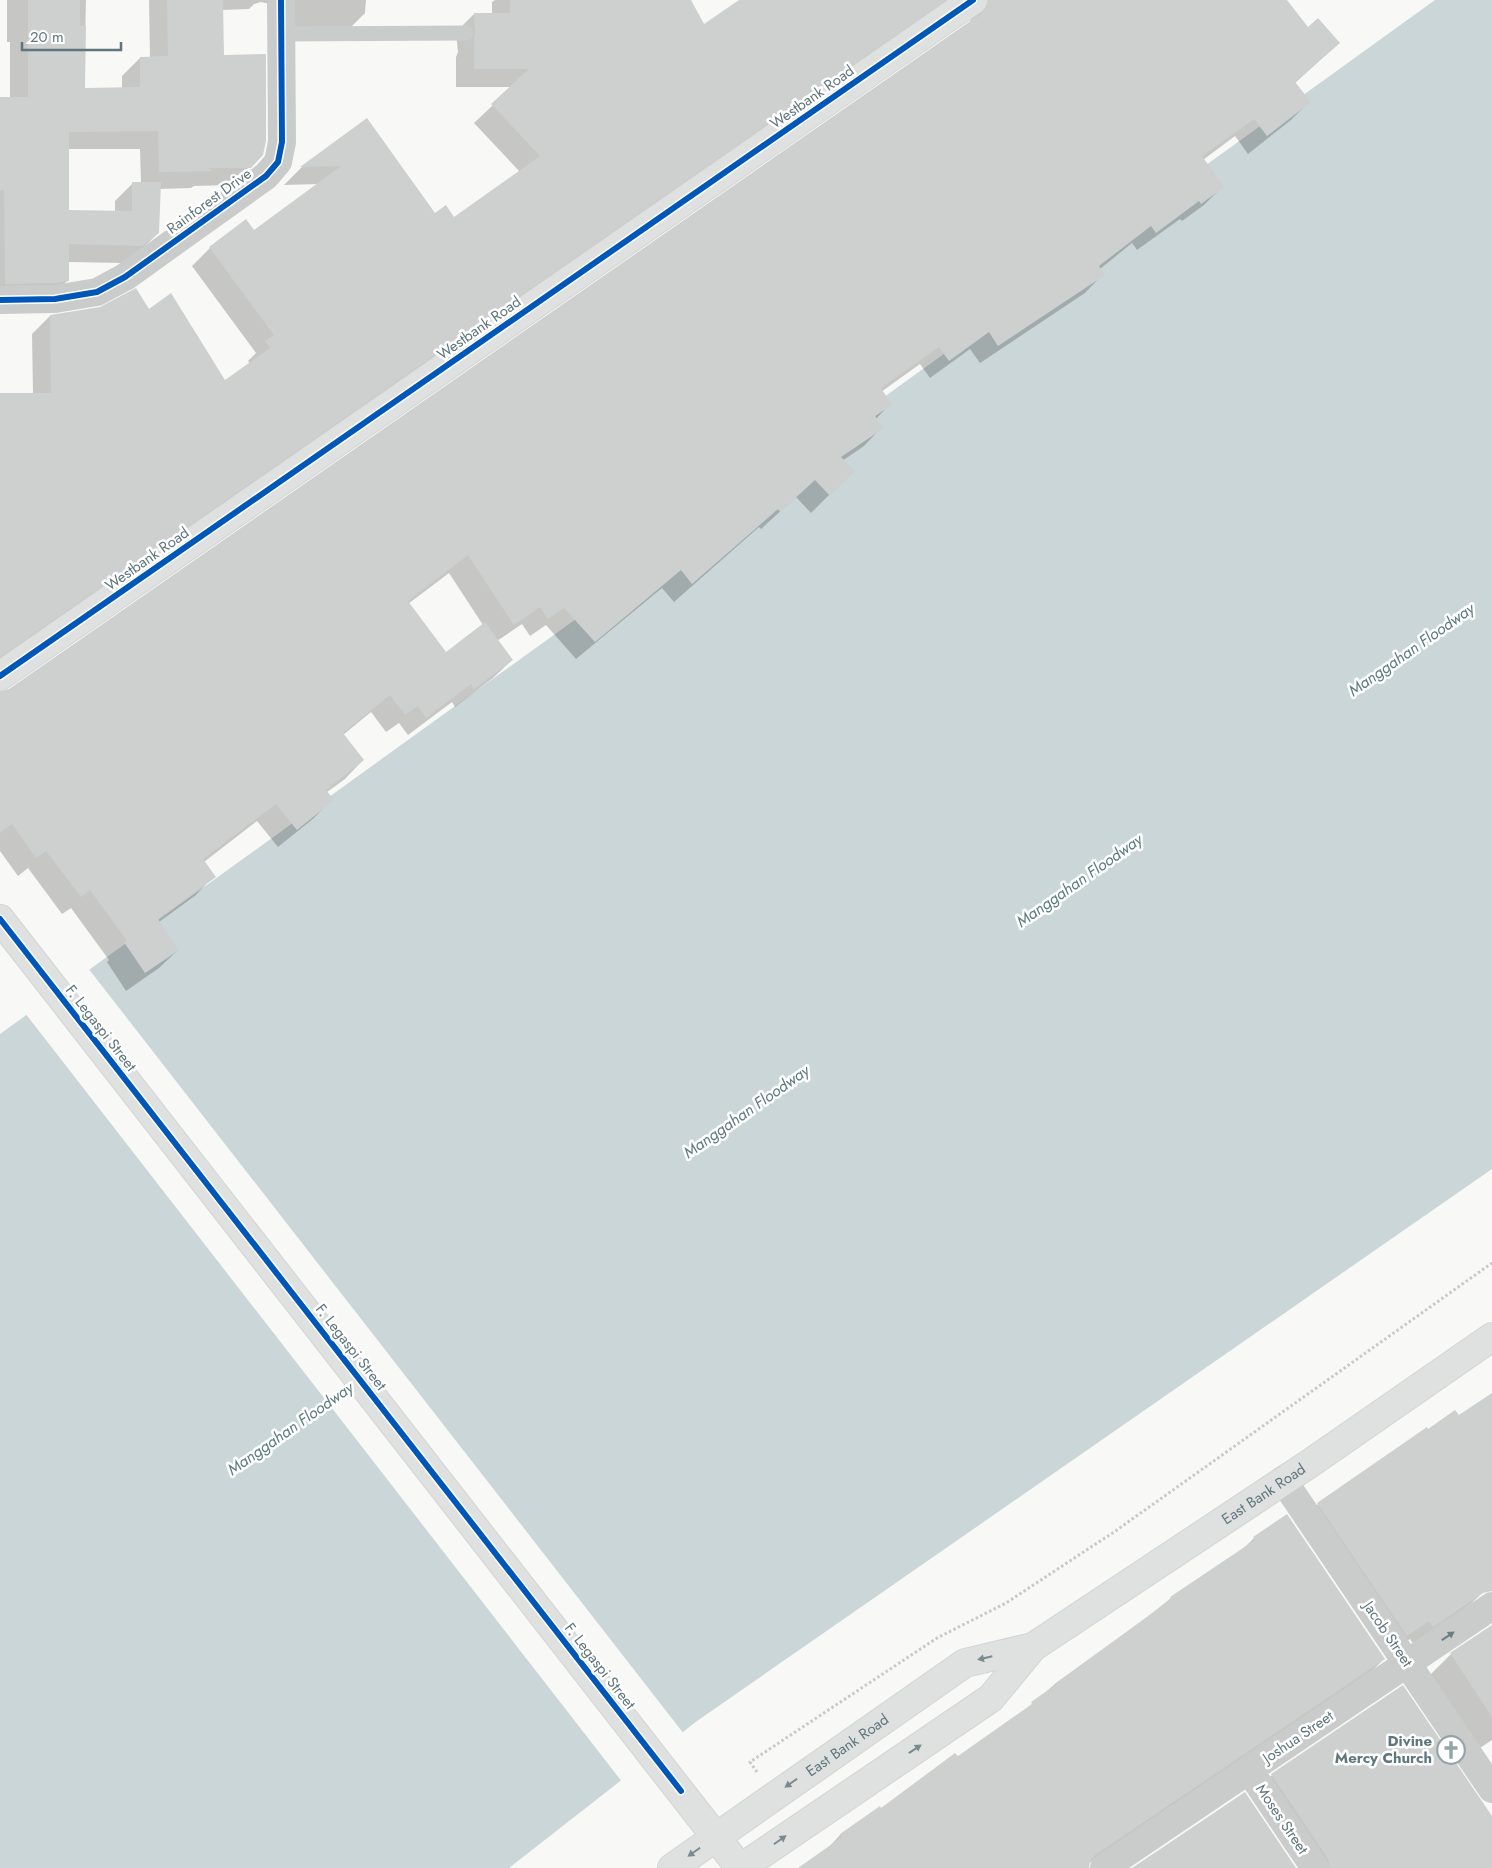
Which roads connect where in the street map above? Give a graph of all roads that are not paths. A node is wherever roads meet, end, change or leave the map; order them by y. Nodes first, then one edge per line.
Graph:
1 (281, 0) edge
2 (973, 0) edge
3 (466, 33) dead end
4 (281, 34) junction
5 (0, 295) edge
6 (0, 300) edge
7 (0, 676) edge
8 (0, 919) edge
9 (1492, 1337) edge
10 (1283, 1480) junction
11 (1492, 1606) edge
12 (1032, 1647) junction
13 (1408, 1663) junction
14 (1249, 1770) junction
15 (1492, 1789) edge
16 (716, 1837) junction
17 (672, 1868) edge
18 (740, 1868) edge
19 (1104, 1868) edge
20 (1315, 1868) edge

1 - 4 street, Rainforest Drive
2 - 7 main road, Westbank Road
3 - 4 lane
4 - 6 street, Rainforest Drive
5 - 6 lane, Rainforest Drive
8 - 16 main road, F. Legaspi Street
9 - 10 main road, East Bank Road
10 - 12 main road, East Bank Road
10 - 13 street, Jacob Street
13 -> 11 street, Joshua Street
12 -> 16 main road, East Bank Road
18 -> 12 main road, East Bank Road
13 - 14 street, Joshua Street
13 - 15 street, Jacob Street
14 - 19 street, Joshua Street
14 - 20 street, Moses Street
16 -> 17 main road, East Bank Road
16 - 18 main road, F. Legaspi Street

